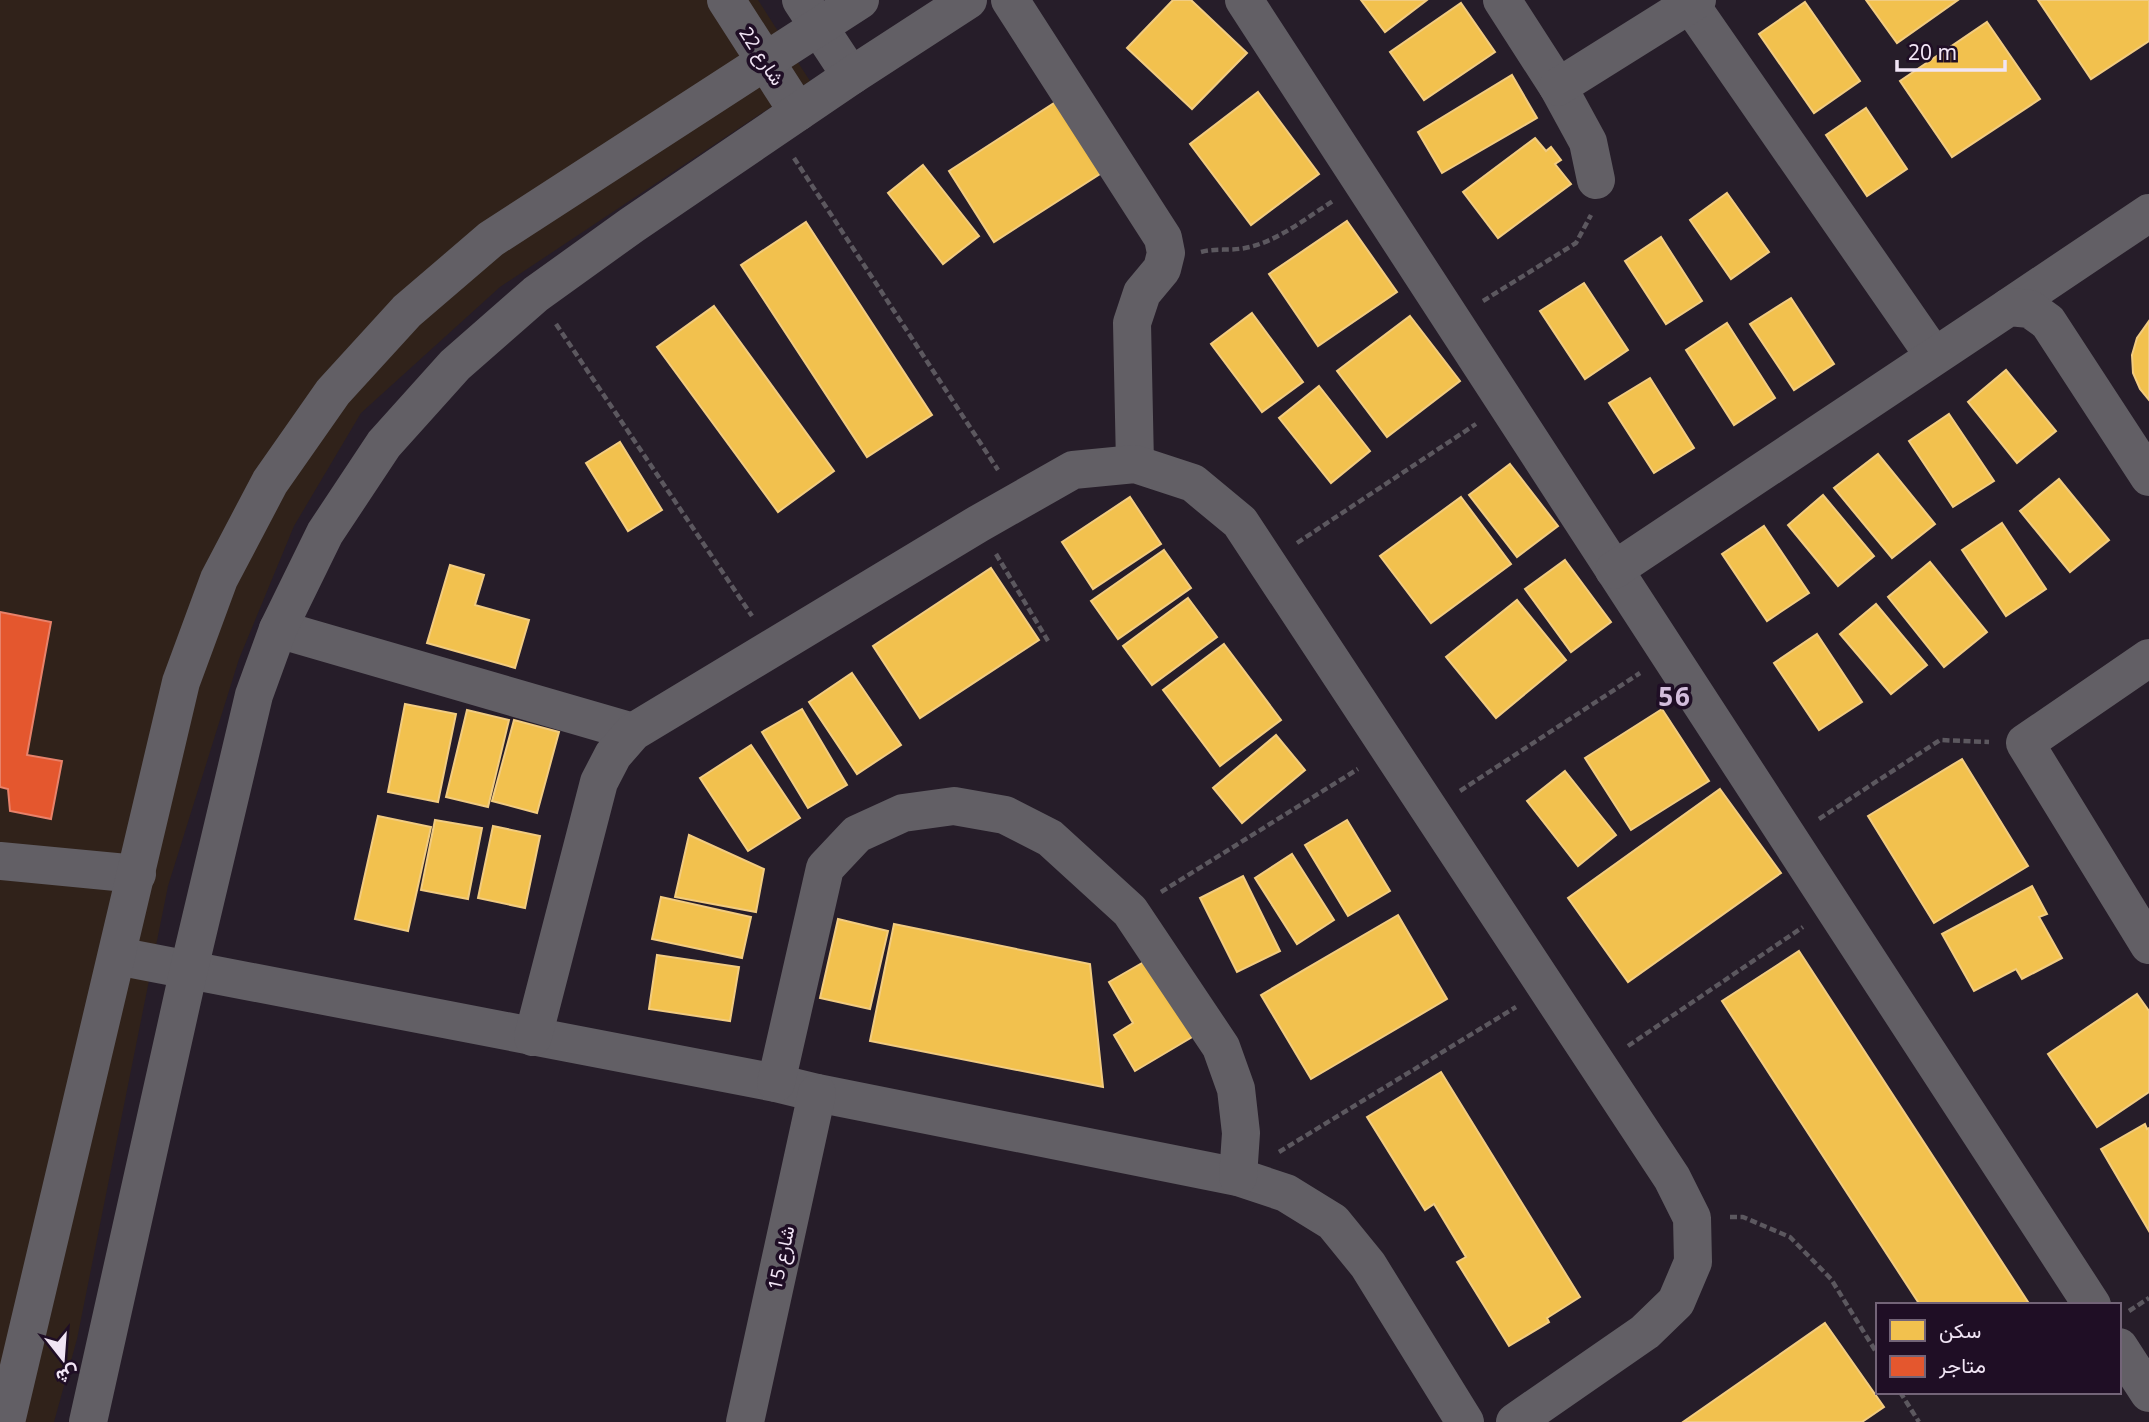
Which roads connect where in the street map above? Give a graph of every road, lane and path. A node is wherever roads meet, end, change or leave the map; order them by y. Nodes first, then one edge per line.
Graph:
1 (726, 0) edge
2 (860, 0) edge
3 (968, 0) edge
4 (1010, 0) edge
5 (1244, 0) edge
6 (1502, 0) edge
7 (1694, 2) edge
8 (810, 13) edge
9 (765, 61) junction
10 (850, 76) junction
11 (1558, 87) junction
12 (786, 120) junction
13 (1596, 180) joint
14 (1363, 183) junction
15 (2149, 214) edge
16 (1161, 269) junction
17 (536, 294) junction
18 (2009, 307) junction
19 (1453, 320) junction
20 (1934, 356) junction
21 (1506, 403) junction
22 (1135, 464) junction
23 (2149, 477) edge
24 (1018, 500) junction
25 (978, 524) junction
26 (1267, 563) junction
27 (1614, 570) junction
28 (278, 629) junction
29 (1048, 641) dead end
30 (773, 648) junction
31 (1669, 654) junction
32 (2149, 658) edge
33 (634, 732) junction
34 (2025, 743) junction
35 (1389, 750) junction
36 (1430, 810) junction
37 (1789, 839) junction
38 (0, 861) edge
39 (137, 874) junction
40 (1833, 907) junction
41 (1130, 911) junction
42 (2149, 945) edge
43 (117, 956) junction
44 (189, 969) junction
45 (1547, 988) junction
46 (533, 1037) junction
47 (1598, 1066) junction
48 (776, 1083) junction
49 (817, 1093) junction
50 (1238, 1177) junction
51 (1692, 1218) junction
52 (2149, 1298) edge
53 (2091, 1303) edge
54 (2121, 1317) edge
55 (2121, 1350) edge
56 (1876, 1352) edge
57 (2149, 1393) edge
58 (1901, 1394) edge
59 (6, 1422) edge
60 (88, 1422) edge
61 (745, 1422) edge
62 (1465, 1422) edge
63 (1515, 1422) edge
64 (1919, 1422) edge

1 - 9 street, شارع 22
2 - 8 street
3 - 10 street
4 - 16 street
5 - 14 street
6 - 11 street
7 - 11 street
7 - 20 street
8 - 9 street
8 - 10 street
9 - 12 street, شارع 22
9 - 39 street
10 - 12 street
11 - 13 street
12 - 17 street
12 - 24 path
13 - 19 path
14 - 16 path
14 - 19 street
15 - 18 street
16 - 22 street
17 - 28 street
17 - 30 path
18 - 20 street
18 - 23 street
19 - 21 street
20 - 27 street
21 - 26 path
21 - 27 street
22 - 24 street
22 - 26 street
24 - 25 street
25 - 29 path
25 - 30 street
26 - 35 street
27 - 31 street
28 - 33 street
28 - 44 street
30 - 33 street
31 - 36 path
31 - 37 street
32 - 34 street
33 - 46 street
34 - 37 path
34 - 42 street
35 - 36 street
35 - 41 path
36 - 45 street
37 - 40 street
38 - 39 street
39 - 43 street
40 - 47 path
40 - 53 street
41 - 48 street
41 - 50 street
43 - 44 street
43 - 59 street
44 - 46 street
44 - 60 street
45 - 47 street
45 - 50 path
46 - 48 street
47 - 51 street
48 - 49 street
49 - 50 street
49 - 61 street, شارع 15
50 - 62 street
51 - 56 path
51 - 63 street
52 - 54 path
55 - 57 street
58 - 64 path

